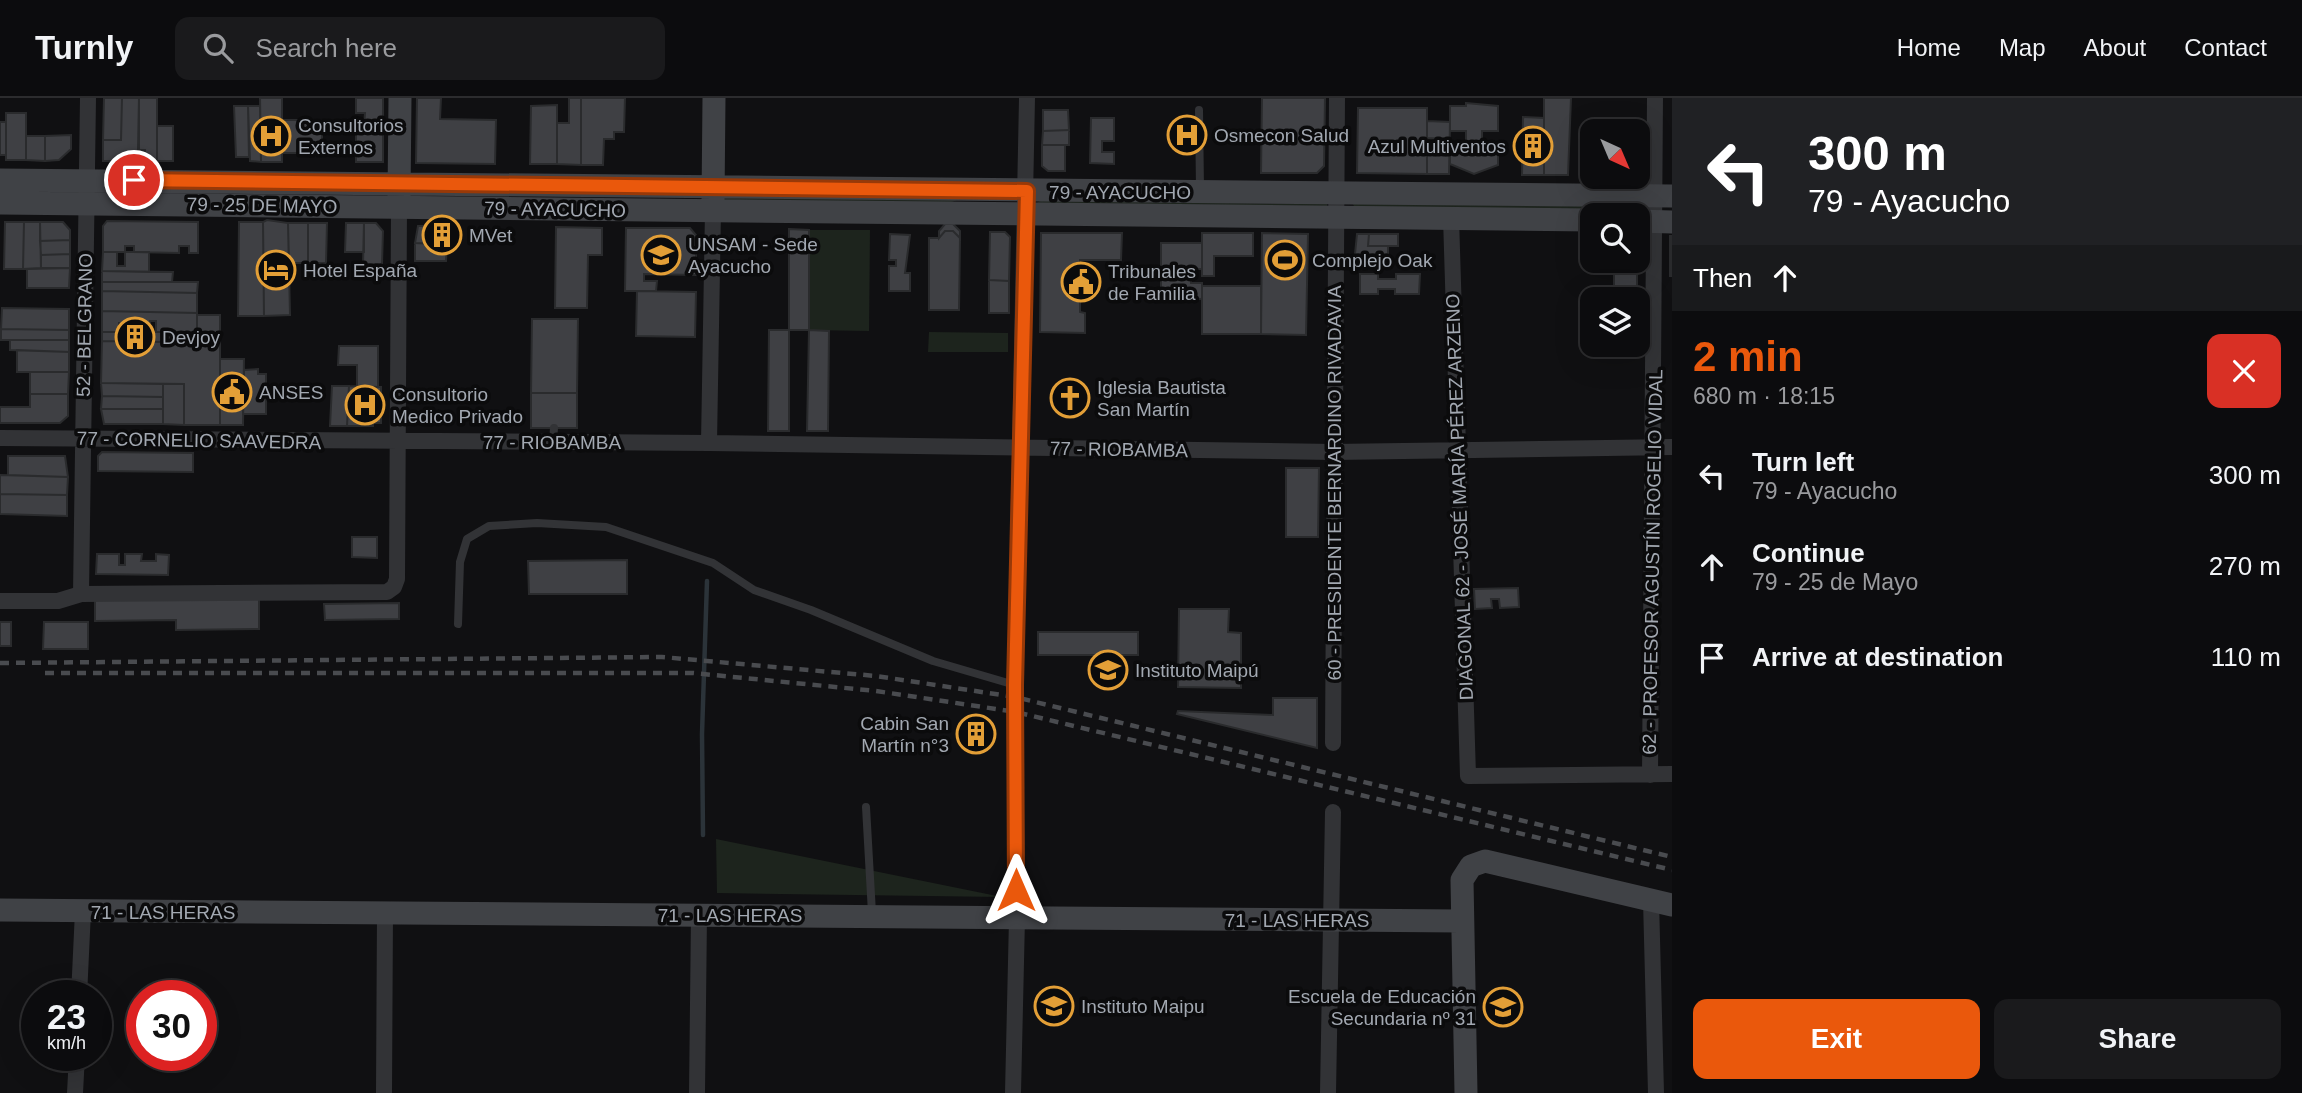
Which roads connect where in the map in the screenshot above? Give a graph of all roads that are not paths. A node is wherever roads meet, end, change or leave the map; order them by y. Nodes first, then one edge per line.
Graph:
1 (88, 98) edge
2 (400, 98) edge
3 (714, 98) edge
4 (1027, 98) edge
5 (1337, 98) edge
6 (1655, 98) edge
7 (1199, 110) dead end
8 (0, 180) edge
9 (88, 180) junction
10 (399, 182) junction
11 (713, 186) junction
12 (1027, 191) junction
13 (1200, 192) junction
14 (1336, 193) junction
15 (1664, 196) edge
16 (0, 203) edge
17 (88, 204) junction
18 (399, 207) junction
19 (713, 210) junction
20 (1026, 216) junction
21 (1336, 216) junction
22 (1451, 217) junction
23 (1580, 220) edge
24 (1655, 222) edge
25 (0, 438) edge
26 (82, 438) junction
27 (398, 442) junction
28 (709, 443) junction
29 (1653, 447) junction
30 (1672, 447) edge
31 (1022, 448) junction
32 (1333, 452) junction
33 (1458, 452) junction
34 (81, 594) junction
35 (0, 600) edge
36 (458, 624) dead end
37 (1015, 685) junction
38 (1333, 743) dead end
39 (1650, 775) junction
40 (1672, 775) edge
41 (866, 807) dead end
42 (1333, 811) dead end
43 (1661, 902) edge
44 (0, 910) edge
45 (83, 911) junction
46 (385, 913) junction
47 (699, 915) junction
48 (873, 916) junction
49 (1017, 918) junction
50 (1330, 920) junction
51 (1461, 920) junction
52 (80, 980) edge
53 (76, 1071) edge
54 (75, 1093) edge
55 (384, 1093) edge
56 (697, 1093) edge
57 (1013, 1093) edge
58 (1328, 1093) edge
59 (1466, 1093) edge
60 (1656, 1093) edge

1 - 9 street, 52 - BELGRANO
2 - 10 main road
3 - 11 main road
4 - 12 street
5 - 14 street, 60 - PRESIDENTE BERNARDINO RIVADAVIA
6 - 15 street, 62 - PROFESOR AGUSTÍN ROGELIO VIDAL
7 - 13 lane
8 - 9 main road, 79 - 25 DE MAYO
9 - 10 main road, 79 - 25 DE MAYO
9 - 17 street, 52 - BELGRANO
10 - 11 main road, 79 - AYACUCHO
10 - 18 main road
11 - 12 main road, 79 - AYACUCHO
11 - 19 main road
12 - 13 main road, 79 - AYACUCHO
12 - 20 street
13 - 14 main road, 79 - AYACUCHO
14 - 15 main road, 79 - AYACUCHO
14 - 21 street, 60 - PRESIDENTE BERNARDINO RIVADAVIA
15 - 24 street, 62 - PROFESOR AGUSTÍN ROGELIO VIDAL
16 - 17 main road, 79 - 25 DE MAYO
17 - 18 main road, 79 - 25 DE MAYO
17 - 26 street, 52 - BELGRANO
18 - 19 main road, 79 - AYACUCHO
18 - 27 street
19 - 20 main road, 79 - AYACUCHO
19 - 28 street
20 - 21 main road, 79 - AYACUCHO
20 - 31 street
21 - 22 main road, 79 - AYACUCHO
21 - 32 street, 60 - PRESIDENTE BERNARDINO RIVADAVIA
22 - 23 main road, 79 - AYACUCHO
22 - 33 street, DIAGONAL 62 - JOSÉ MARÍA PÉREZ ARZENO
24 - 29 street, 62 - PROFESOR AGUSTÍN ROGELIO VIDAL
25 - 26 street, 77 - CORNELIO SAAVEDRA
26 - 27 street, 77 - CORNELIO SAAVEDRA
26 - 34 street, 52 - BELGRANO
27 - 28 street, 77 - RIOBAMBA
27 - 34 street
28 - 31 street, 77 - RIOBAMBA
29 - 30 street, 77 - RIOBAMBA
29 - 33 street, 77 - RIOBAMBA
29 - 39 street, 62 - PROFESOR AGUSTÍN ROGELIO VIDAL
31 - 32 street, 77 - RIOBAMBA
31 - 37 street
32 - 33 street, 77 - RIOBAMBA
32 - 38 street, 60 - PRESIDENTE BERNARDINO RIVADAVIA
33 - 39 street, DIAGONAL 62 - JOSÉ MARÍA PÉREZ ARZENO
34 - 35 street
36 - 37 lane
37 - 49 street
39 - 40 street
41 - 48 lane
42 - 50 street
43 - 51 main road
43 - 60 street
44 - 45 main road, 71 - LAS HERAS
45 - 46 main road, 71 - LAS HERAS
45 - 52 street
46 - 47 main road, 71 - LAS HERAS
46 - 55 street
47 - 48 main road, 71 - LAS HERAS
47 - 56 street
48 - 49 main road, 71 - LAS HERAS
49 - 50 main road, 71 - LAS HERAS
49 - 57 street
50 - 51 main road, 71 - LAS HERAS
50 - 58 street
51 - 59 main road
53 - 54 street

